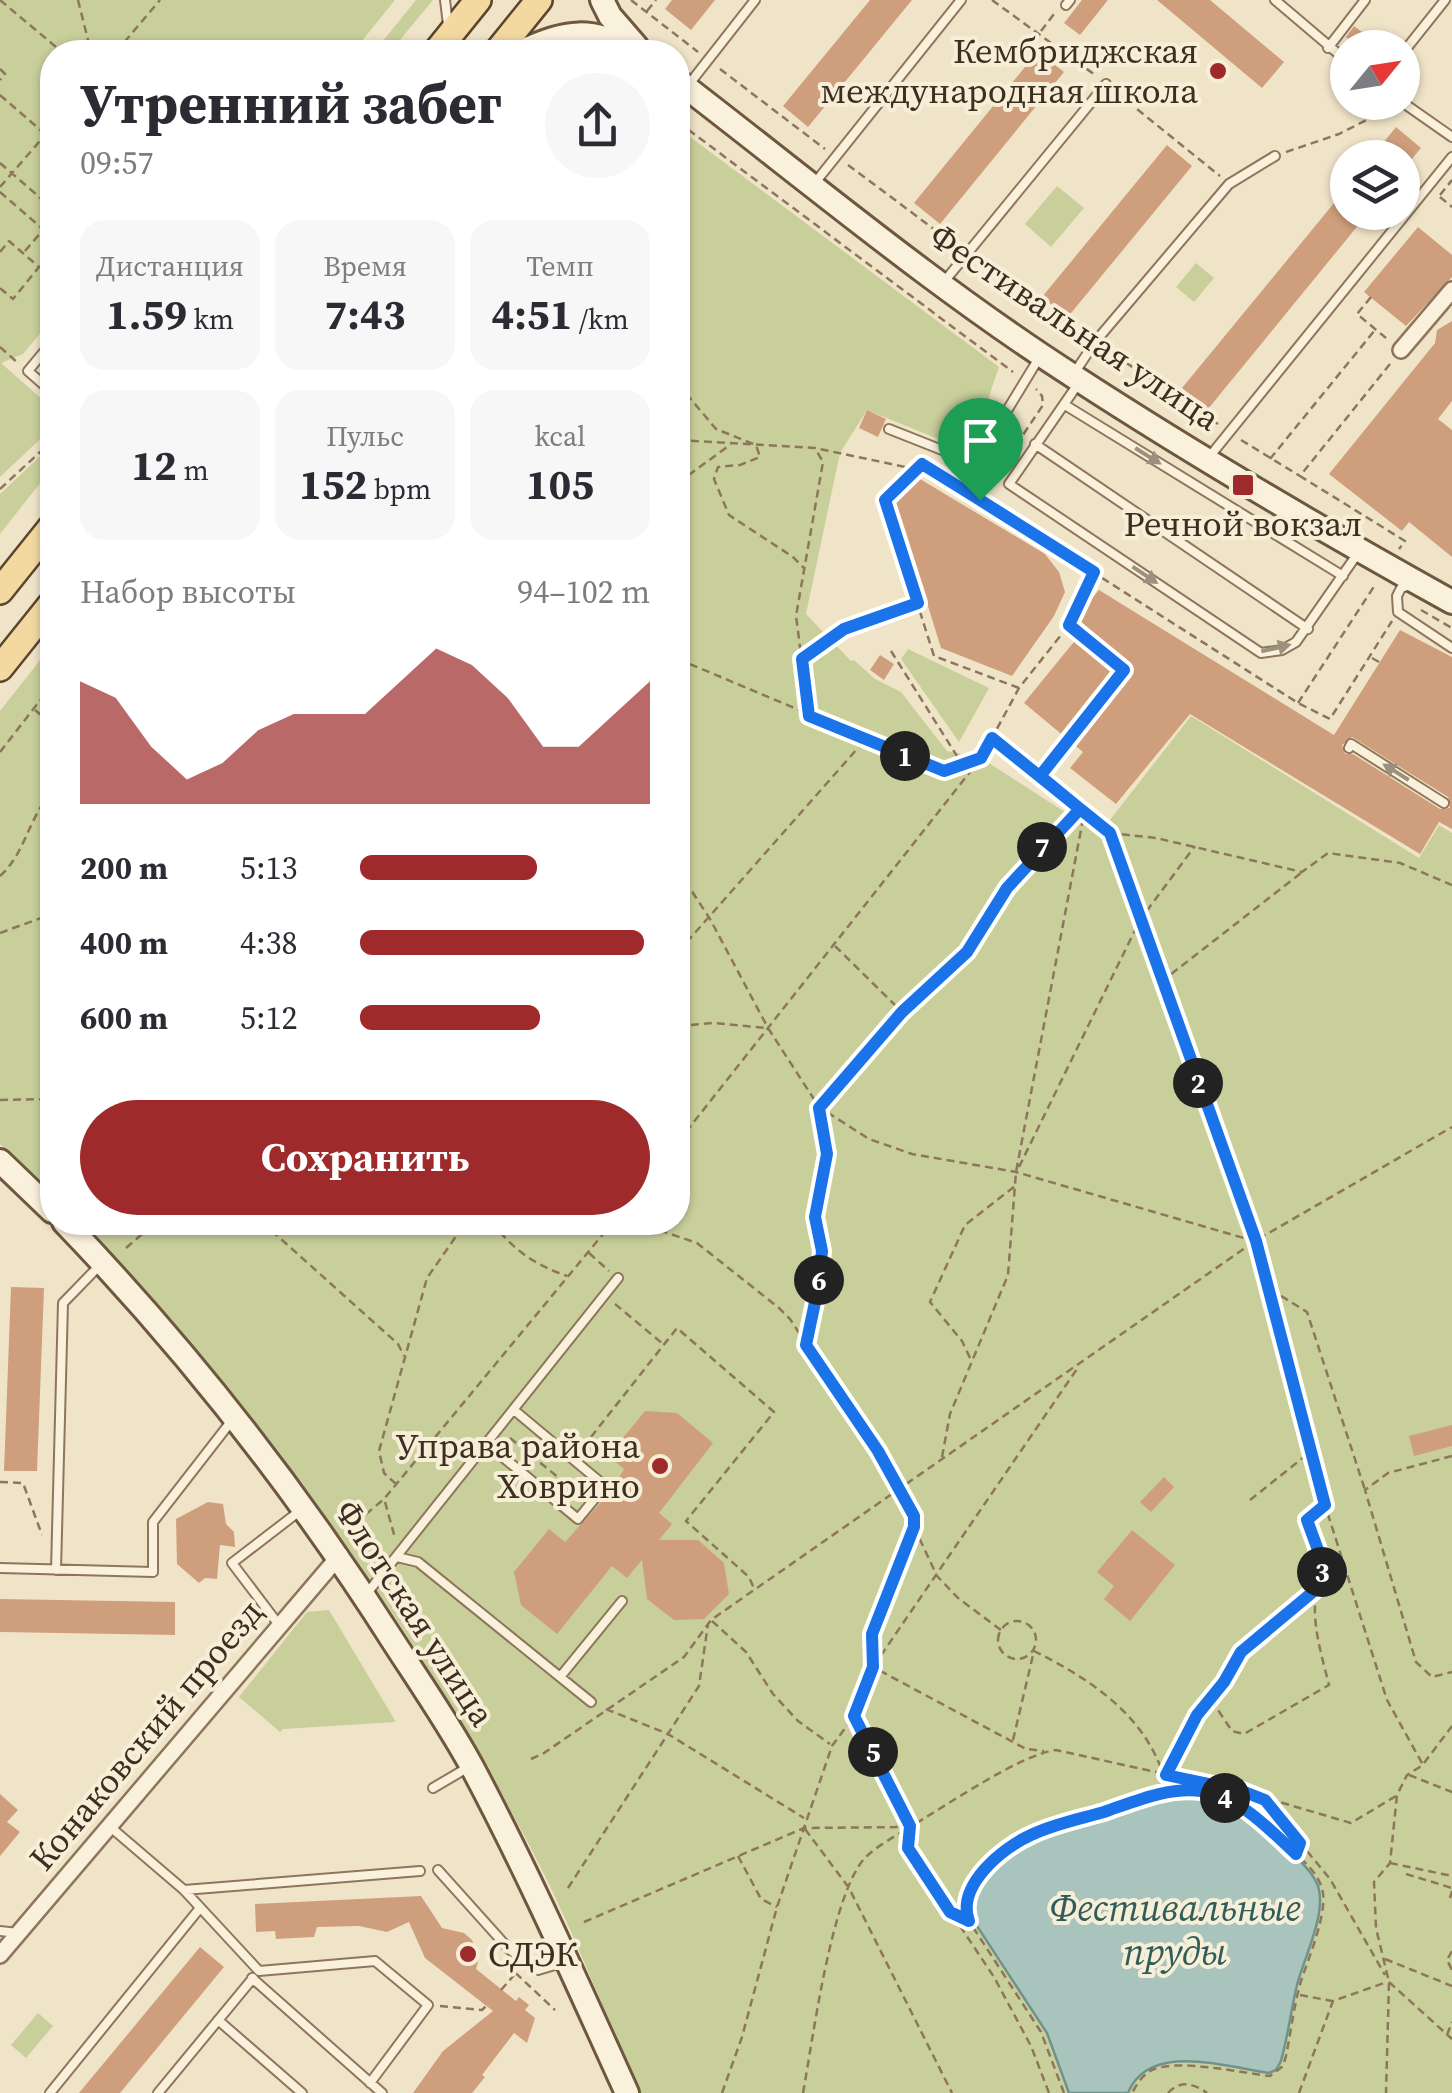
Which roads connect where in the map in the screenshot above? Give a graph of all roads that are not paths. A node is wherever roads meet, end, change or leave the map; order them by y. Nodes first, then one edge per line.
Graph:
1 (446, 0) edge
2 (478, 0) edge
3 (540, 0) edge
4 (602, 0) edge
5 (755, 0) edge
6 (960, 0) edge
7 (1275, 0) edge
8 (1365, 0) edge
9 (1446, 0) edge
10 (1420, 32) edge
11 (442, 40) edge
12 (446, 40) edge
13 (507, 40) edge
14 (547, 40) edge
15 (612, 40) edge
16 (630, 40) edge
17 (1328, 48) joint
18 (690, 77) edge
19 (1106, 84) dead end
20 (690, 90) edge
21 (1420, 115) edge
22 (1452, 138) edge
23 (1275, 156) road end
24 (1452, 157) edge
25 (813, 185) junction
26 (943, 283) junction
27 (1452, 290) edge
28 (1402, 350) road end
29 (1042, 354) junction
30 (40, 356) edge
31 (1076, 378) junction
32 (40, 382) edge
33 (1065, 405) junction
34 (889, 429) dead end
35 (1035, 444) junction
36 (1207, 460) junction
37 (40, 539) edge
38 (1360, 549) junction
39 (1343, 576) junction
40 (1424, 586) junction
41 (0, 591) edge
42 (1452, 602) edge
43 (40, 618) edge
44 (1308, 629) junction
45 (1452, 648) edge
46 (0, 668) edge
47 (1350, 748) dead end
48 (1444, 803) dead end
49 (0, 1161) edge
50 (40, 1199) edge
51 (76, 1235) edge
52 (102, 1262) junction
53 (618, 1278) road end
54 (514, 1410) junction
55 (236, 1416) junction
56 (487, 1444) junction
57 (305, 1507) junction
58 (340, 1546) junction
59 (397, 1557) junction
60 (0, 1568) edge
61 (56, 1570) junction
62 (365, 1596) junction
63 (622, 1601) dead end
64 (279, 1625) junction
65 (560, 1677) junction
66 (591, 1702) dead end
67 (471, 1766) junction
68 (434, 1788) dead end
69 (108, 1825) junction
70 (438, 1870) dead end
71 (420, 1871) dead end
72 (184, 1890) junction
73 (200, 1908) junction
74 (0, 1931) edge
75 (18, 1933) junction
76 (0, 1954) edge
77 (569, 1961) junction
78 (256, 1974) junction
79 (218, 2020) junction
80 (370, 2082) junction
81 (50, 2093) edge
82 (158, 2093) edge
83 (302, 2093) edge
84 (382, 2093) edge
85 (628, 2093) edge

1 - 11 lane
2 - 12 main road
3 - 13 main road
4 - 16 street
5 - 18 lane
6 - 25 lane
7 - 17 lane
8 - 17 lane
9 - 10 lane
14 - 15 street
19 - 26 lane
20 - 25 street, Фестивальная улица
21 - 22 lane
23 - 31 lane
24 - 36 lane
25 - 26 street, Фестивальная улица
26 - 29 street, Фестивальная улица
27 - 28 street
29 - 31 street, Фестивальная улица
29 - 34 lane
30 - 32 lane
31 - 33 lane
31 - 36 street, Фестивальная улица
33 - 35 lane
33 -> 39 lane
35 - 44 lane
35 -> 44 lane
36 - 38 street, Фестивальная улица
37 - 41 main road
38 - 39 lane
38 - 40 street, Фестивальная улица
39 - 44 lane
40 - 42 street, Фестивальная улица
40 - 45 lane
43 - 46 main road
48 -> 47 lane
49 - 50 street
51 - 52 street, Флотская улица
52 - 55 street, Флотская улица
52 - 61 lane
53 - 54 lane
54 - 56 lane
54 - 56 lane
55 - 57 street, Флотская улица
55 - 61 lane
56 - 59 lane
57 - 58 street, Флотская улица
57 - 64 lane
58 - 62 street, Флотская улица
58 - 64 street, Конаковский проезд
59 - 62 lane
59 - 65 lane
60 - 61 lane
62 - 67 street, Флотская улица
63 - 65 lane
64 - 69 street, Конаковский проезд
65 - 66 lane
67 - 68 lane
67 - 77 street, Флотская улица
69 - 72 lane
69 - 75 street, Конаковский проезд
70 - 77 lane
71 - 72 lane
72 - 73 lane
73 - 78 lane
73 - 81 lane
74 - 75 lane
75 - 76 street, Конаковский проезд
77 - 85 street, Флотская улица
78 - 79 lane
78 - 80 lane
78 - 80 lane
79 - 82 lane
79 - 83 lane
80 - 84 lane

